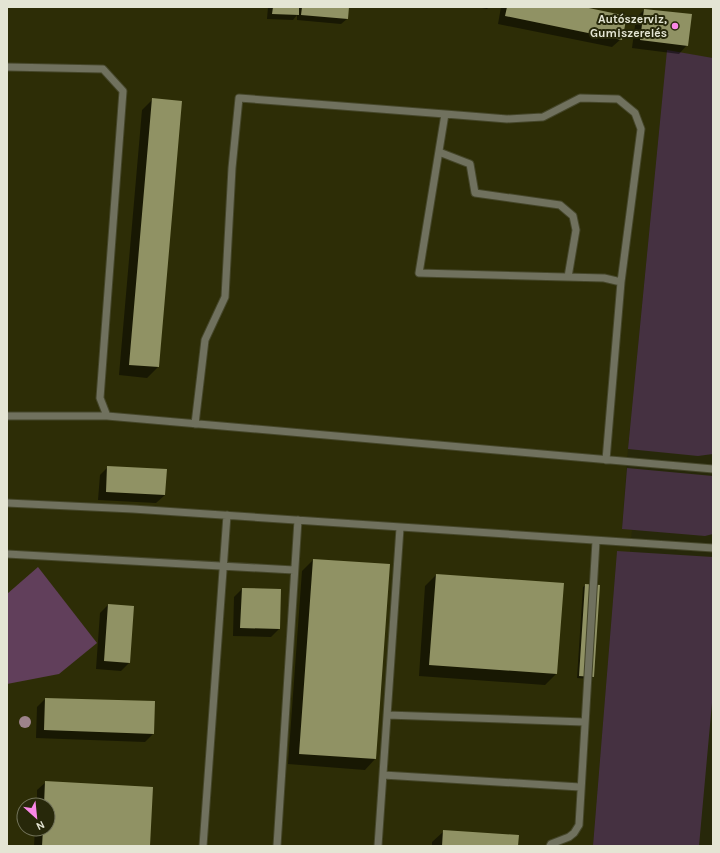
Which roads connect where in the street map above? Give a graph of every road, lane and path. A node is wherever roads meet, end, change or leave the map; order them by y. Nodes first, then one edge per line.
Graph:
1 (7, 66) edge
2 (445, 114) junction
3 (439, 152) junction
4 (568, 277) junction
5 (621, 282) junction
6 (7, 416) edge
7 (107, 416) junction
8 (195, 424) junction
9 (606, 460) junction
10 (713, 469) edge
11 (7, 503) edge
12 (227, 515) junction
13 (298, 520) junction
14 (400, 528) junction
15 (596, 541) junction
16 (713, 548) edge
17 (7, 554) edge
18 (223, 566) junction
19 (294, 570) junction
20 (387, 715) junction
21 (584, 722) junction
22 (383, 775) junction
23 (580, 787) junction
24 (203, 846) edge
25 (276, 846) edge
26 (378, 846) edge
27 (550, 846) edge

1 - 7 lane
2 - 3 lane
2 - 5 lane
2 - 8 lane
3 - 4 lane
3 - 4 lane
4 - 5 lane
5 - 9 lane
6 - 7 lane
7 - 8 lane
8 - 9 lane
9 - 10 lane
11 - 12 lane
12 - 13 lane
12 - 18 lane
13 - 14 lane
13 - 19 lane
14 - 15 lane
14 - 20 lane
15 - 16 lane
15 - 21 lane
17 - 18 lane
18 - 19 lane
18 - 24 lane
19 - 25 lane
20 - 21 lane
20 - 22 lane
21 - 23 lane
22 - 23 lane
22 - 26 lane
23 - 27 lane

